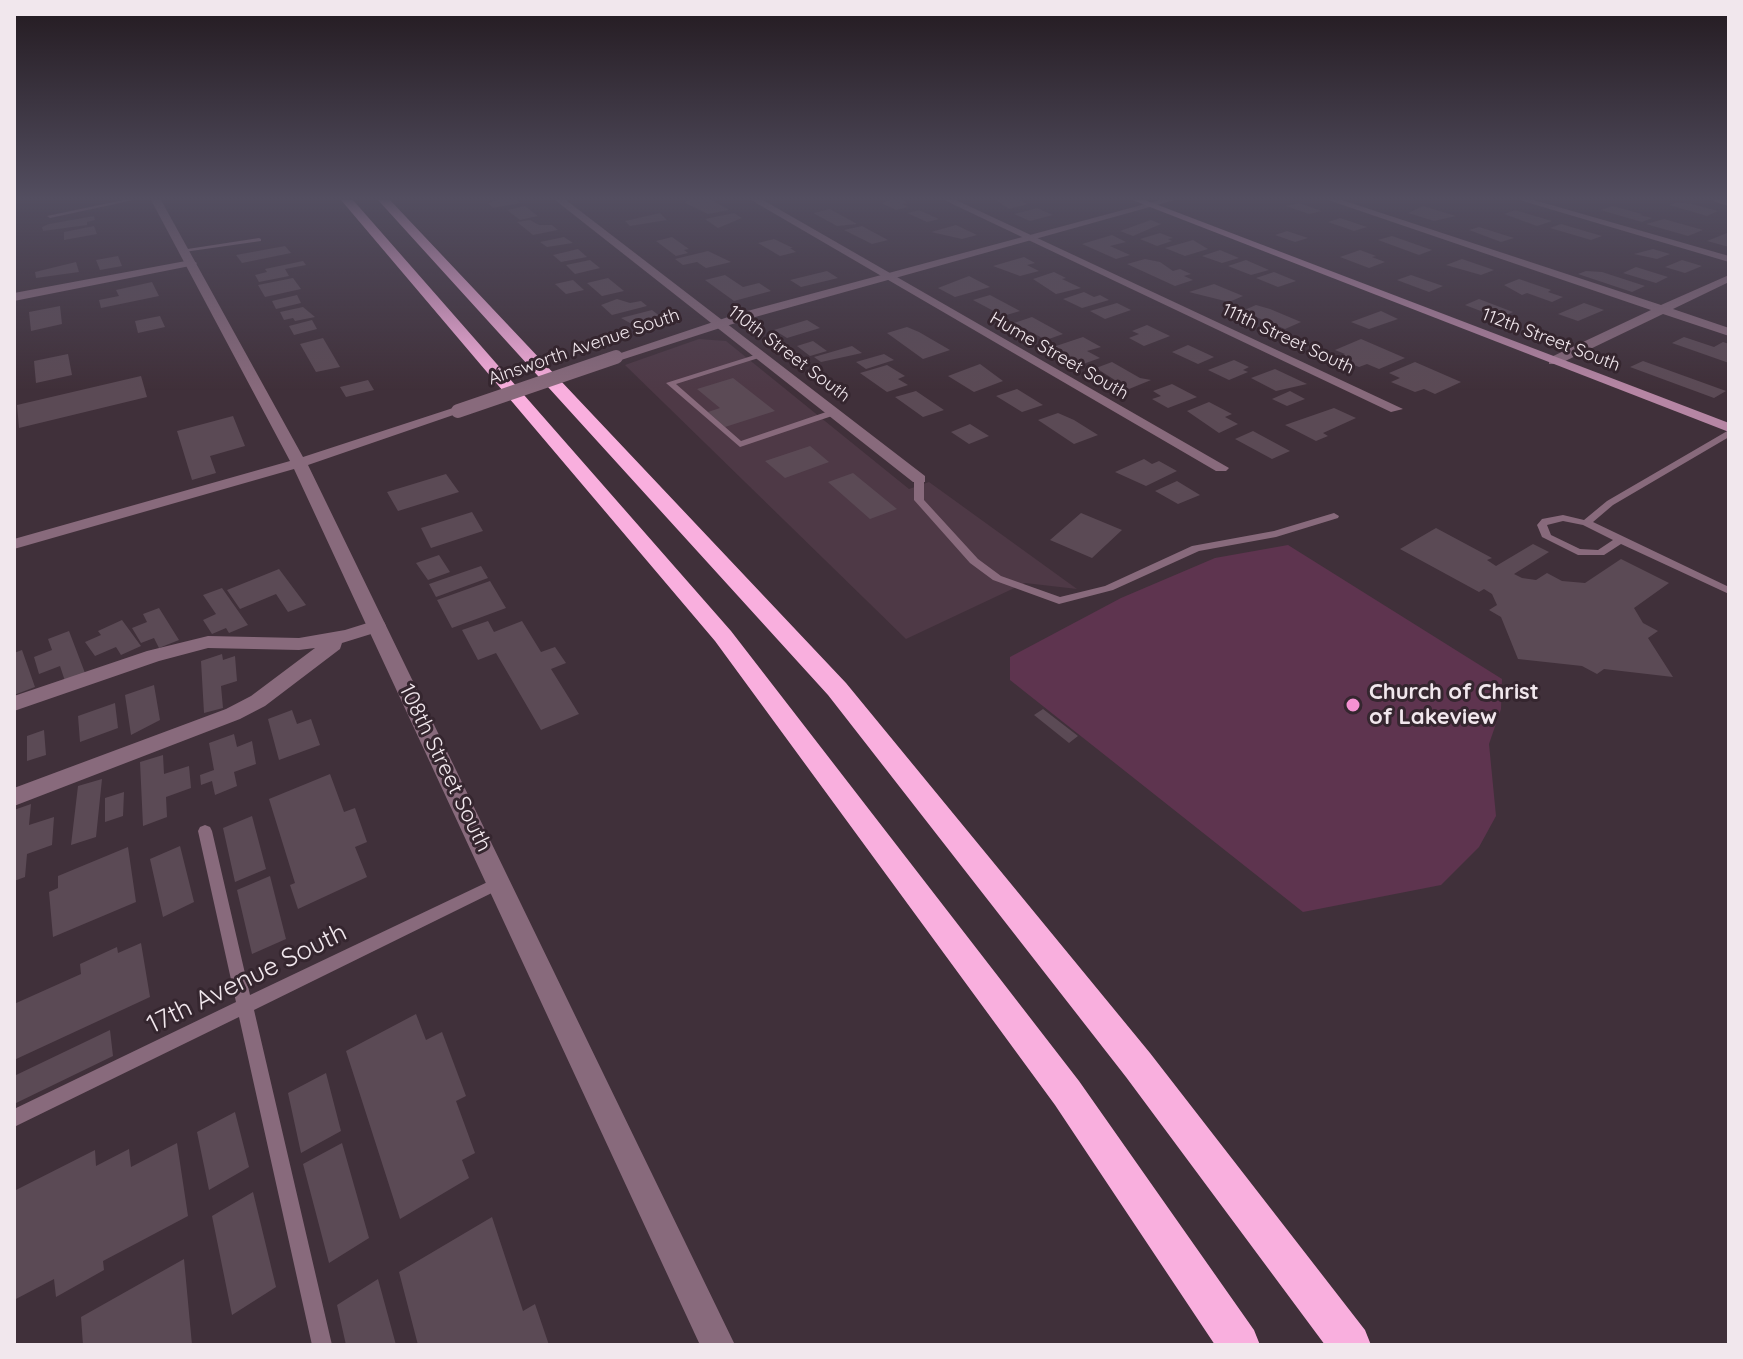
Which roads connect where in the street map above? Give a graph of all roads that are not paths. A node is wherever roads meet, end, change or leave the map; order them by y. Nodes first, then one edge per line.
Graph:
1 (160, 263) edge
2 (191, 263) edge
3 (402, 263) edge
4 (443, 263) edge
5 (641, 263) edge
6 (861, 263) edge
7 (935, 263) edge
8 (1084, 263) edge
9 (1301, 263) edge
10 (1523, 263) edge
11 (884, 277) junction
12 (1729, 278) edge
13 (14, 297) edge
14 (1662, 310) junction
15 (718, 323) junction
16 (1729, 332) edge
17 (761, 356) junction
18 (1554, 361) junction
19 (1396, 409) dead end
20 (835, 412) junction
21 (1729, 431) edge
22 (299, 463) junction
23 (1221, 468) dead end
24 (919, 479) joint
25 (1334, 516) dead end
26 (1586, 523) junction
27 (1621, 539) junction
28 (14, 544) edge
29 (1729, 591) edge
30 (377, 626) junction
31 (347, 636) junction
32 (14, 704) edge
33 (14, 797) edge
34 (205, 831) dead end
35 (501, 882) junction
36 (245, 1006) junction
37 (14, 1118) edge
38 (322, 1345) edge
39 (718, 1345) edge
40 (1239, 1345) edge
41 (1350, 1345) edge

1 - 13 street
2 - 22 street, 108th Street South
3 - 40 highway
4 - 41 highway
5 - 15 street, 110th Street South
6 - 11 street, Hume Street South
7 - 11 street, Ainsworth Avenue South
8 - 19 street, 111th Street South
9 - 18 main road, 112th Street South
10 - 14 street
11 - 15 street, Ainsworth Avenue South
11 - 23 street, Hume Street South
12 - 14 street
14 - 16 street
14 - 18 street
15 - 17 street, 110th Street South
15 - 22 street, Ainsworth Avenue South, bridge
17 - 20 street, 110th Street South
17 - 20 lane
18 - 21 main road, 112th Street South
20 - 24 street, 110th Street South
21 - 26 lane
22 - 28 street, Ainsworth Avenue South
22 - 30 street, 108th Street South
24 - 25 lane
26 - 27 lane
26 - 27 lane
27 - 29 lane
30 - 31 street
30 - 35 street, 108th Street South
31 - 32 street
31 - 33 street
34 - 36 lane
35 - 36 lane, 17th Avenue South
35 - 39 street, 108th Street South
36 - 37 lane, 17th Avenue South
36 - 38 lane

